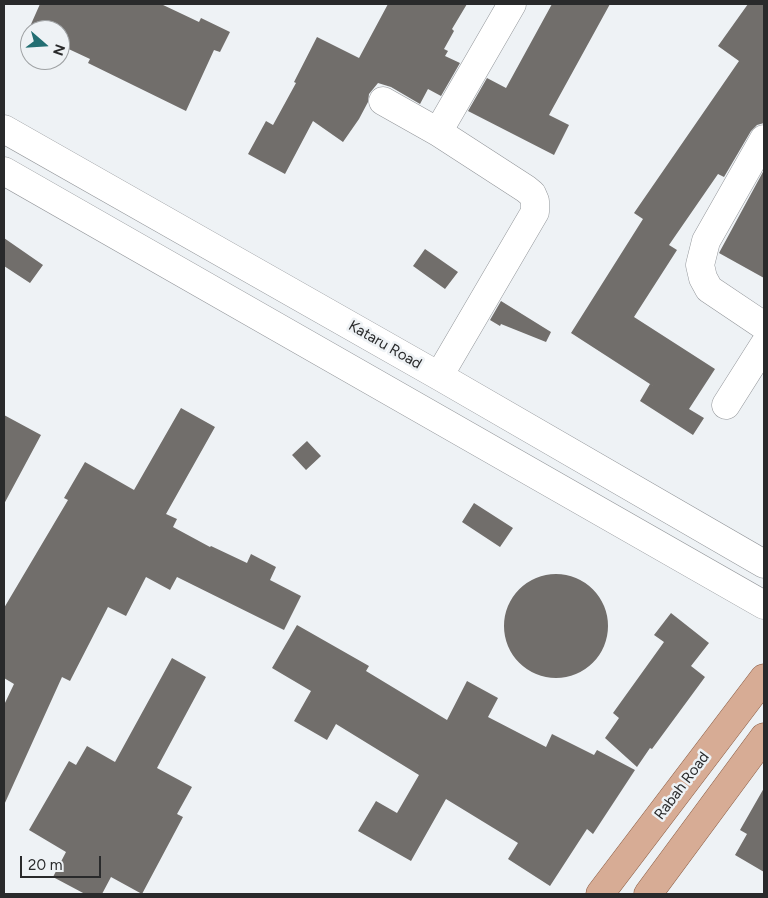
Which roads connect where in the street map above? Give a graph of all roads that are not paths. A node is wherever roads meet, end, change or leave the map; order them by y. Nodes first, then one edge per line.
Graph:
1 (512, 4) edge
2 (383, 101) dead end
3 (4, 129) edge
4 (438, 132) junction
5 (764, 139) edge
6 (4, 171) edge
7 (764, 326) edge
8 (764, 345) edge
9 (439, 376) junction
10 (726, 404) dead end
11 (764, 564) edge
12 (764, 605) edge
13 (764, 678) edge
14 (764, 736) edge
15 (600, 894) edge
16 (648, 894) edge

1 - 4 street
2 - 4 street
3 - 9 street, Kataru Road
4 - 9 street
5 - 7 street
6 - 12 street
8 - 10 street
9 - 11 street, Kataru Road
13 - 15 main road, Rabah Road
14 - 16 main road

